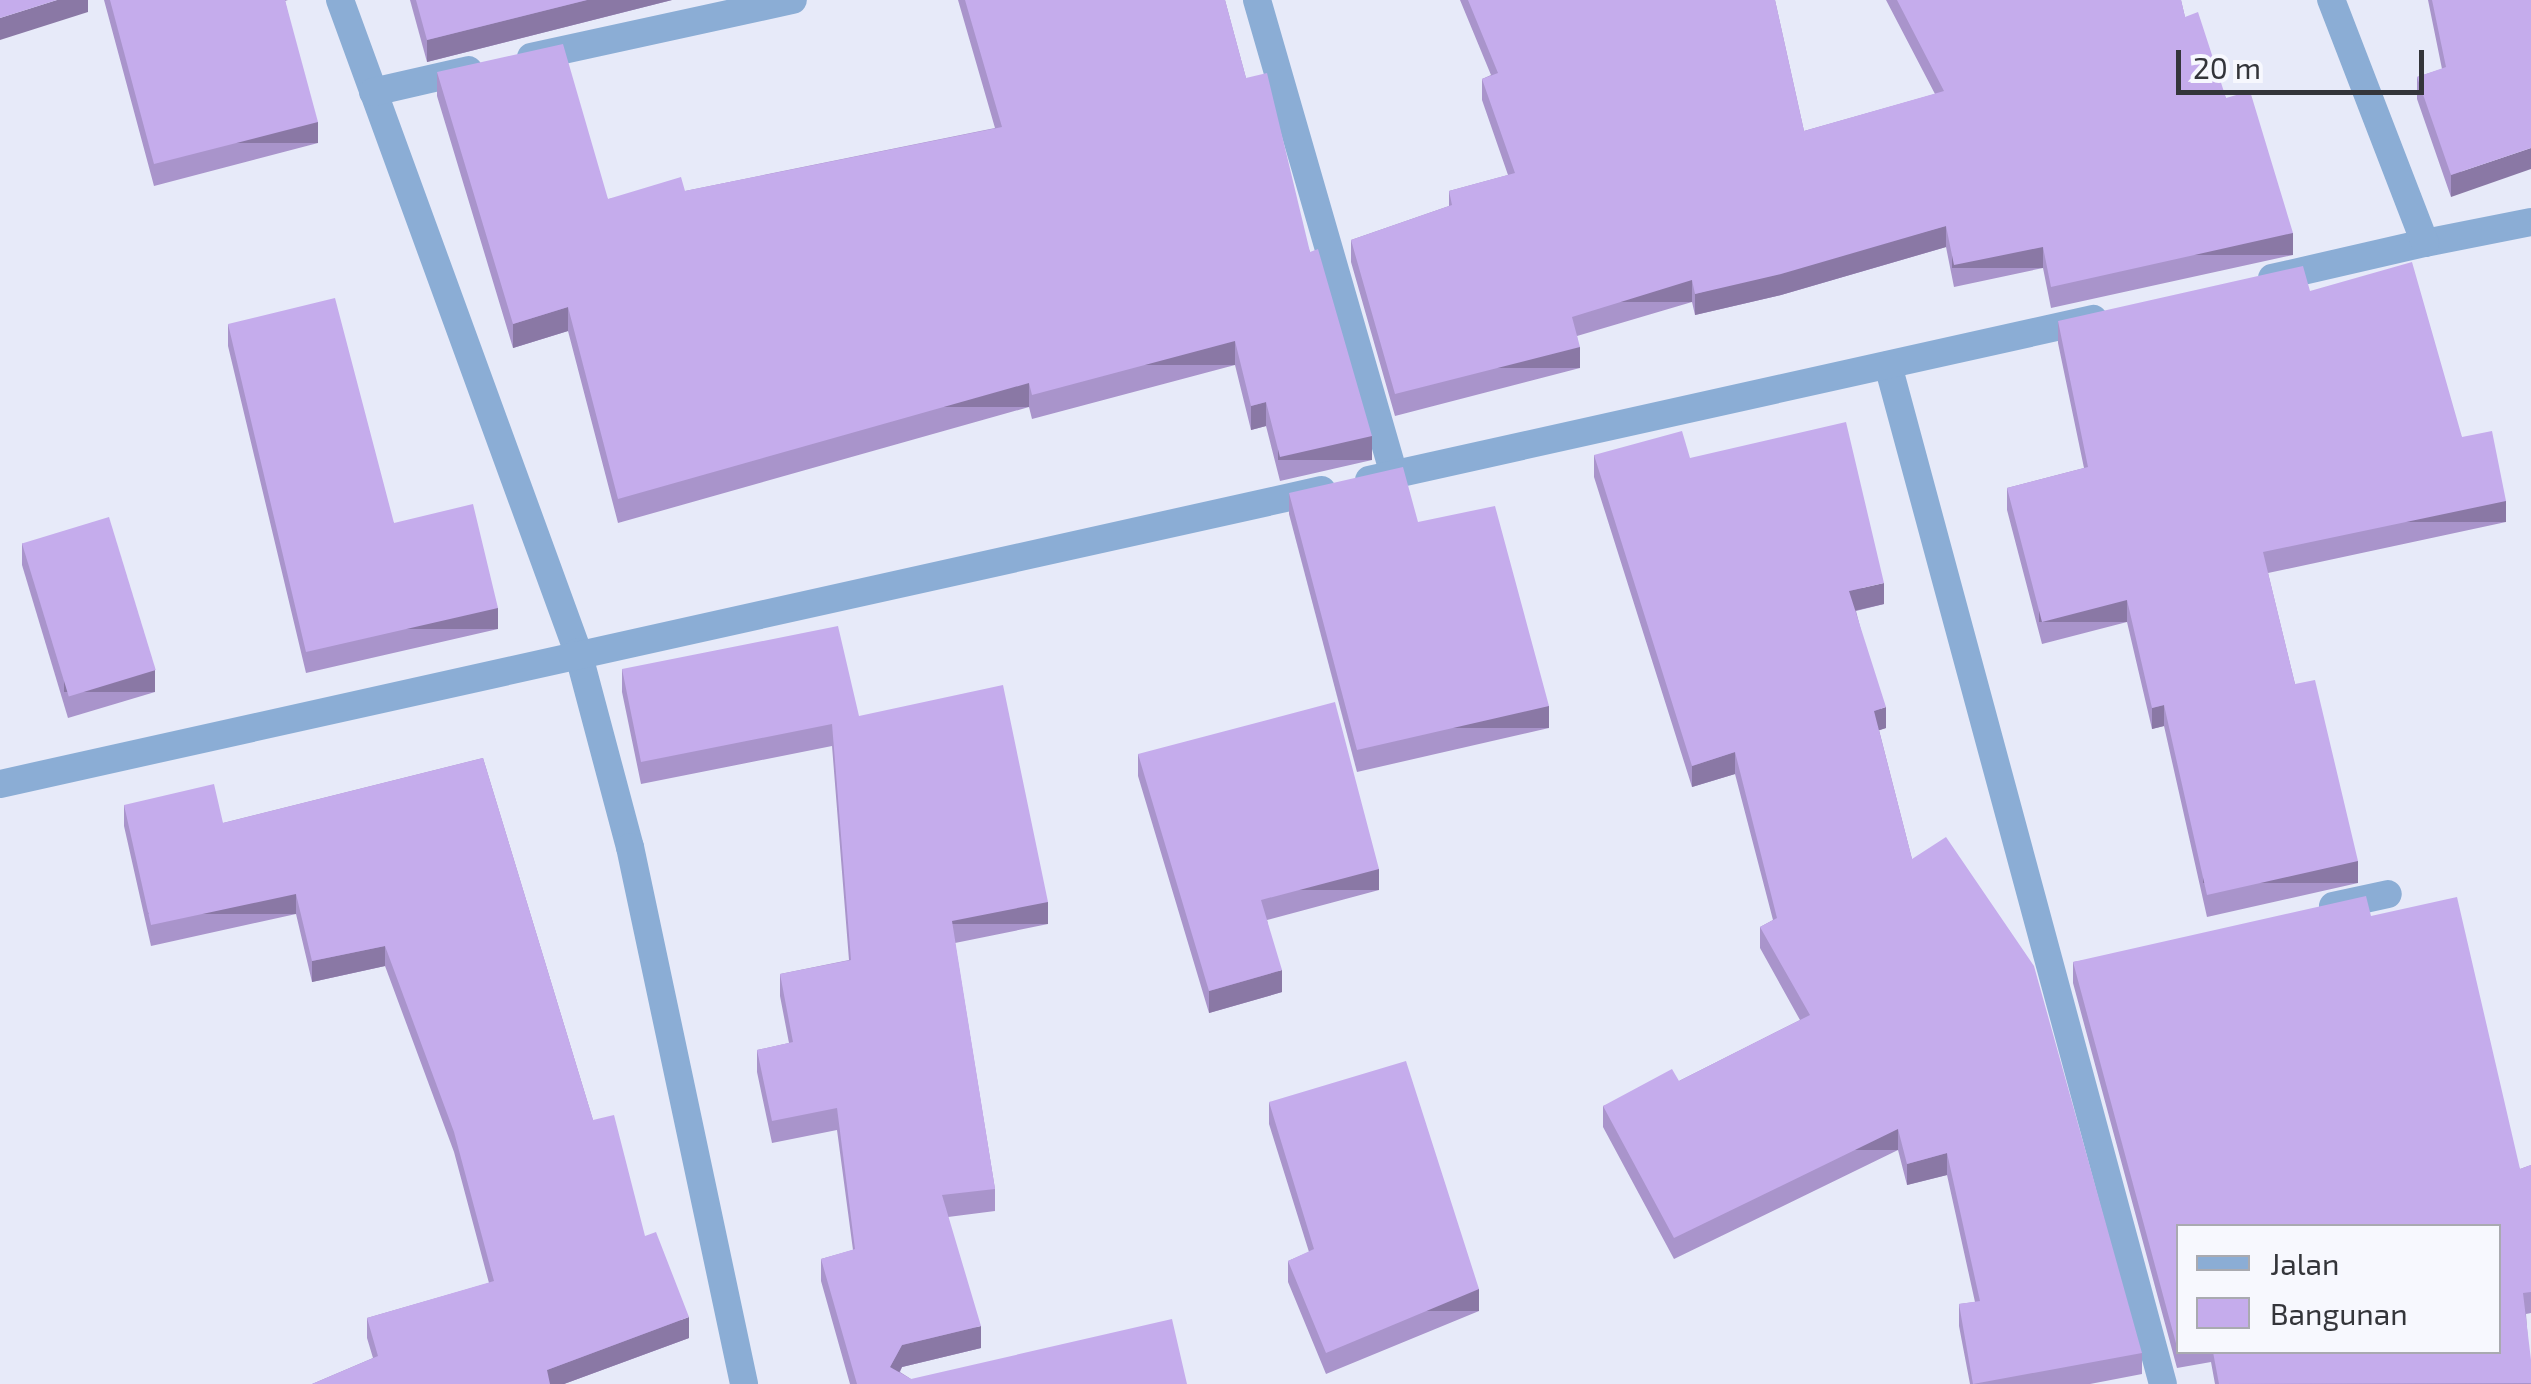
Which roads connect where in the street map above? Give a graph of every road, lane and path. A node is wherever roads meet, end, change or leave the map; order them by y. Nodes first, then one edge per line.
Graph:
1 (340, 0) edge
2 (793, 0) edge
3 (1257, 0) edge
4 (2331, 0) edge
5 (372, 92) junction
6 (2531, 222) edge
7 (2425, 243) junction
8 (2233, 287) edge
9 (2118, 313) edge
10 (1888, 366) junction
11 (1394, 475) junction
12 (578, 652) junction
13 (0, 784) edge
14 (2388, 894) dead end
15 (2294, 915) edge
16 (2086, 962) edge
17 (2048, 971) junction
18 (744, 1384) edge
19 (2163, 1384) edge

1 - 5 street
2 - 5 street
3 - 11 street
4 - 7 street
5 - 12 street
6 - 7 street
7 - 8 street
9 - 10 street
10 - 11 street
10 - 17 street
11 - 12 street
12 - 13 street
12 - 18 street
14 - 15 street
16 - 17 street
17 - 19 street

